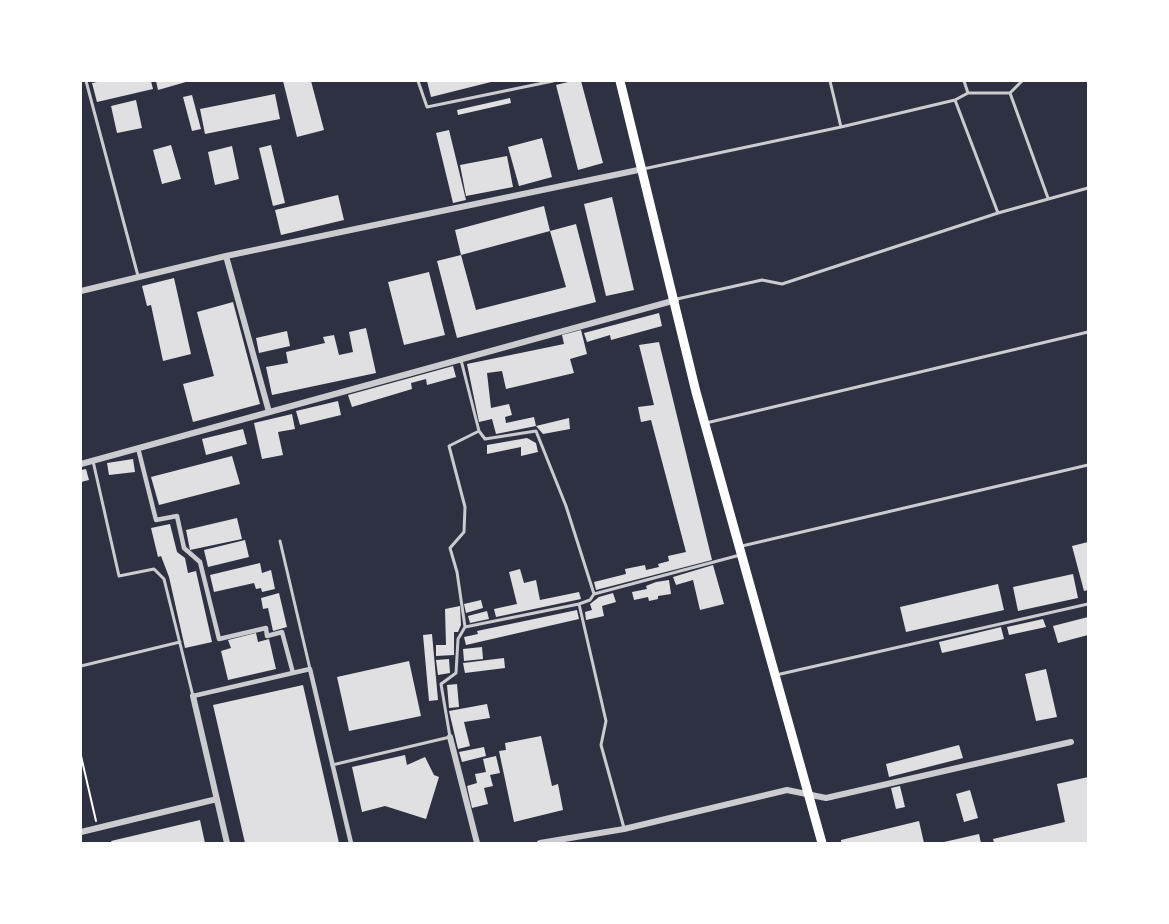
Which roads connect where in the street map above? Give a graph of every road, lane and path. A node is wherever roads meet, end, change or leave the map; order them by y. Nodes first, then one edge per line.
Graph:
1 (86, 81) edge
2 (418, 81) edge
3 (553, 81) edge
4 (620, 81) edge
5 (830, 81) edge
6 (964, 81) edge
7 (1022, 81) edge
8 (968, 93) junction
9 (1010, 93) junction
10 (955, 100) junction
11 (840, 127) junction
12 (643, 169) junction
13 (1088, 188) edge
14 (1048, 199) junction
15 (998, 213) junction
16 (226, 256) junction
17 (138, 278) junction
18 (81, 291) edge
19 (676, 300) junction
20 (1088, 332) edge
21 (460, 357) junction
22 (269, 412) junction
23 (705, 423) junction
24 (479, 431) junction
25 (138, 448) junction
26 (93, 461) junction
27 (81, 464) edge
28 (1088, 465) edge
29 (280, 541) dead end
30 (739, 551) junction
31 (594, 594) junction
32 (579, 604) junction
33 (1088, 604) edge
34 (465, 627) junction
35 (180, 642) junction
36 (81, 666) edge
37 (310, 669) junction
38 (292, 673) junction
39 (774, 675) junction
40 (193, 696) junction
41 (450, 737) junction
42 (1071, 742) dead end
43 (81, 756) edge
44 (332, 765) junction
45 (808, 794) junction
46 (217, 799) junction
47 (97, 828) junction
48 (624, 829) junction
49 (81, 832) edge
50 (227, 843) edge
51 (351, 843) edge
52 (477, 843) edge
53 (540, 843) edge
54 (822, 843) edge

1 - 17 lane
2 - 3 lane
4 - 12 main road
5 - 11 lane
6 - 8 lane
7 - 9 lane
8 - 9 lane
8 - 10 lane
9 - 14 lane
10 - 11 lane
10 - 15 lane
11 - 12 lane
12 - 16 street
12 - 19 main road
13 - 14 lane
14 - 15 lane
15 - 19 lane
16 - 17 street
16 - 22 street
17 - 18 street
19 - 21 street
19 - 23 main road
20 - 23 lane
21 - 22 street
21 - 24 lane
22 - 25 street
23 - 30 main road
24 - 31 lane
24 - 34 lane
25 - 26 street
25 - 38 street
26 - 27 street
26 - 35 lane
28 - 30 lane
29 - 37 lane
30 - 31 lane
30 - 39 main road
31 - 32 lane
32 - 34 lane
32 - 48 lane
33 - 39 lane
34 - 41 lane
35 - 36 lane
35 - 40 lane
37 - 38 street
37 - 44 street
38 - 40 street
39 - 45 main road
40 - 46 street
41 - 44 lane
41 - 52 street
42 - 45 street
43 - 47 path
44 - 51 street
45 - 48 street
45 - 54 main road
46 - 47 street
46 - 50 street
47 - 49 street
48 - 53 street

